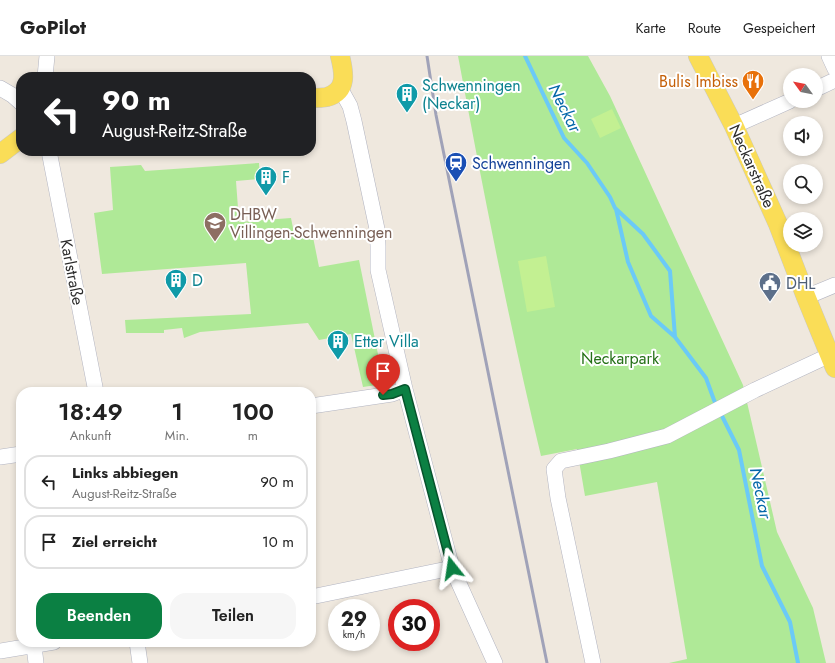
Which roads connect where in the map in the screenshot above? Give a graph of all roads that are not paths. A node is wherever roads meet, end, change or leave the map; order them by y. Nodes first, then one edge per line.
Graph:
1 (47, 56) edge
2 (340, 56) edge
3 (698, 56) edge
4 (829, 56) edge
5 (835, 69) edge
6 (45, 72) edge
7 (835, 80) edge
8 (823, 86) edge
9 (0, 88) edge
10 (340, 88) junction
11 (316, 98) edge
12 (16, 99) edge
13 (783, 104) edge
14 (734, 126) junction
15 (16, 142) edge
16 (0, 154) edge
17 (49, 156) edge
18 (835, 285) edge
19 (806, 298) junction
20 (832, 361) edge
21 (95, 387) edge
22 (405, 389) junction
23 (316, 405) edge
24 (16, 455) edge
25 (0, 457) edge
26 (452, 568) junction
27 (316, 595) edge
28 (27, 647) edge
29 (34, 647) edge
30 (138, 647) edge
31 (0, 651) edge
32 (36, 663) edge
33 (140, 663) edge
34 (495, 663) edge
35 (593, 663) edge

1 - 6 street
2 - 10 main road
3 - 14 main road, Neckarstraße
4 - 5 street
7 - 8 street
9 - 12 street
10 - 11 main road
10 - 22 street
13 - 14 street
14 - 19 main road, Neckarstraße
15 - 16 main road
17 - 21 street, Karlstraße
18 - 19 street
19 - 20 main road, Neckarstraße
20 - 35 street
22 - 23 street
22 - 26 street
24 - 25 street
26 - 27 street
26 - 34 street
28 - 31 street
29 - 32 street
30 - 33 street

